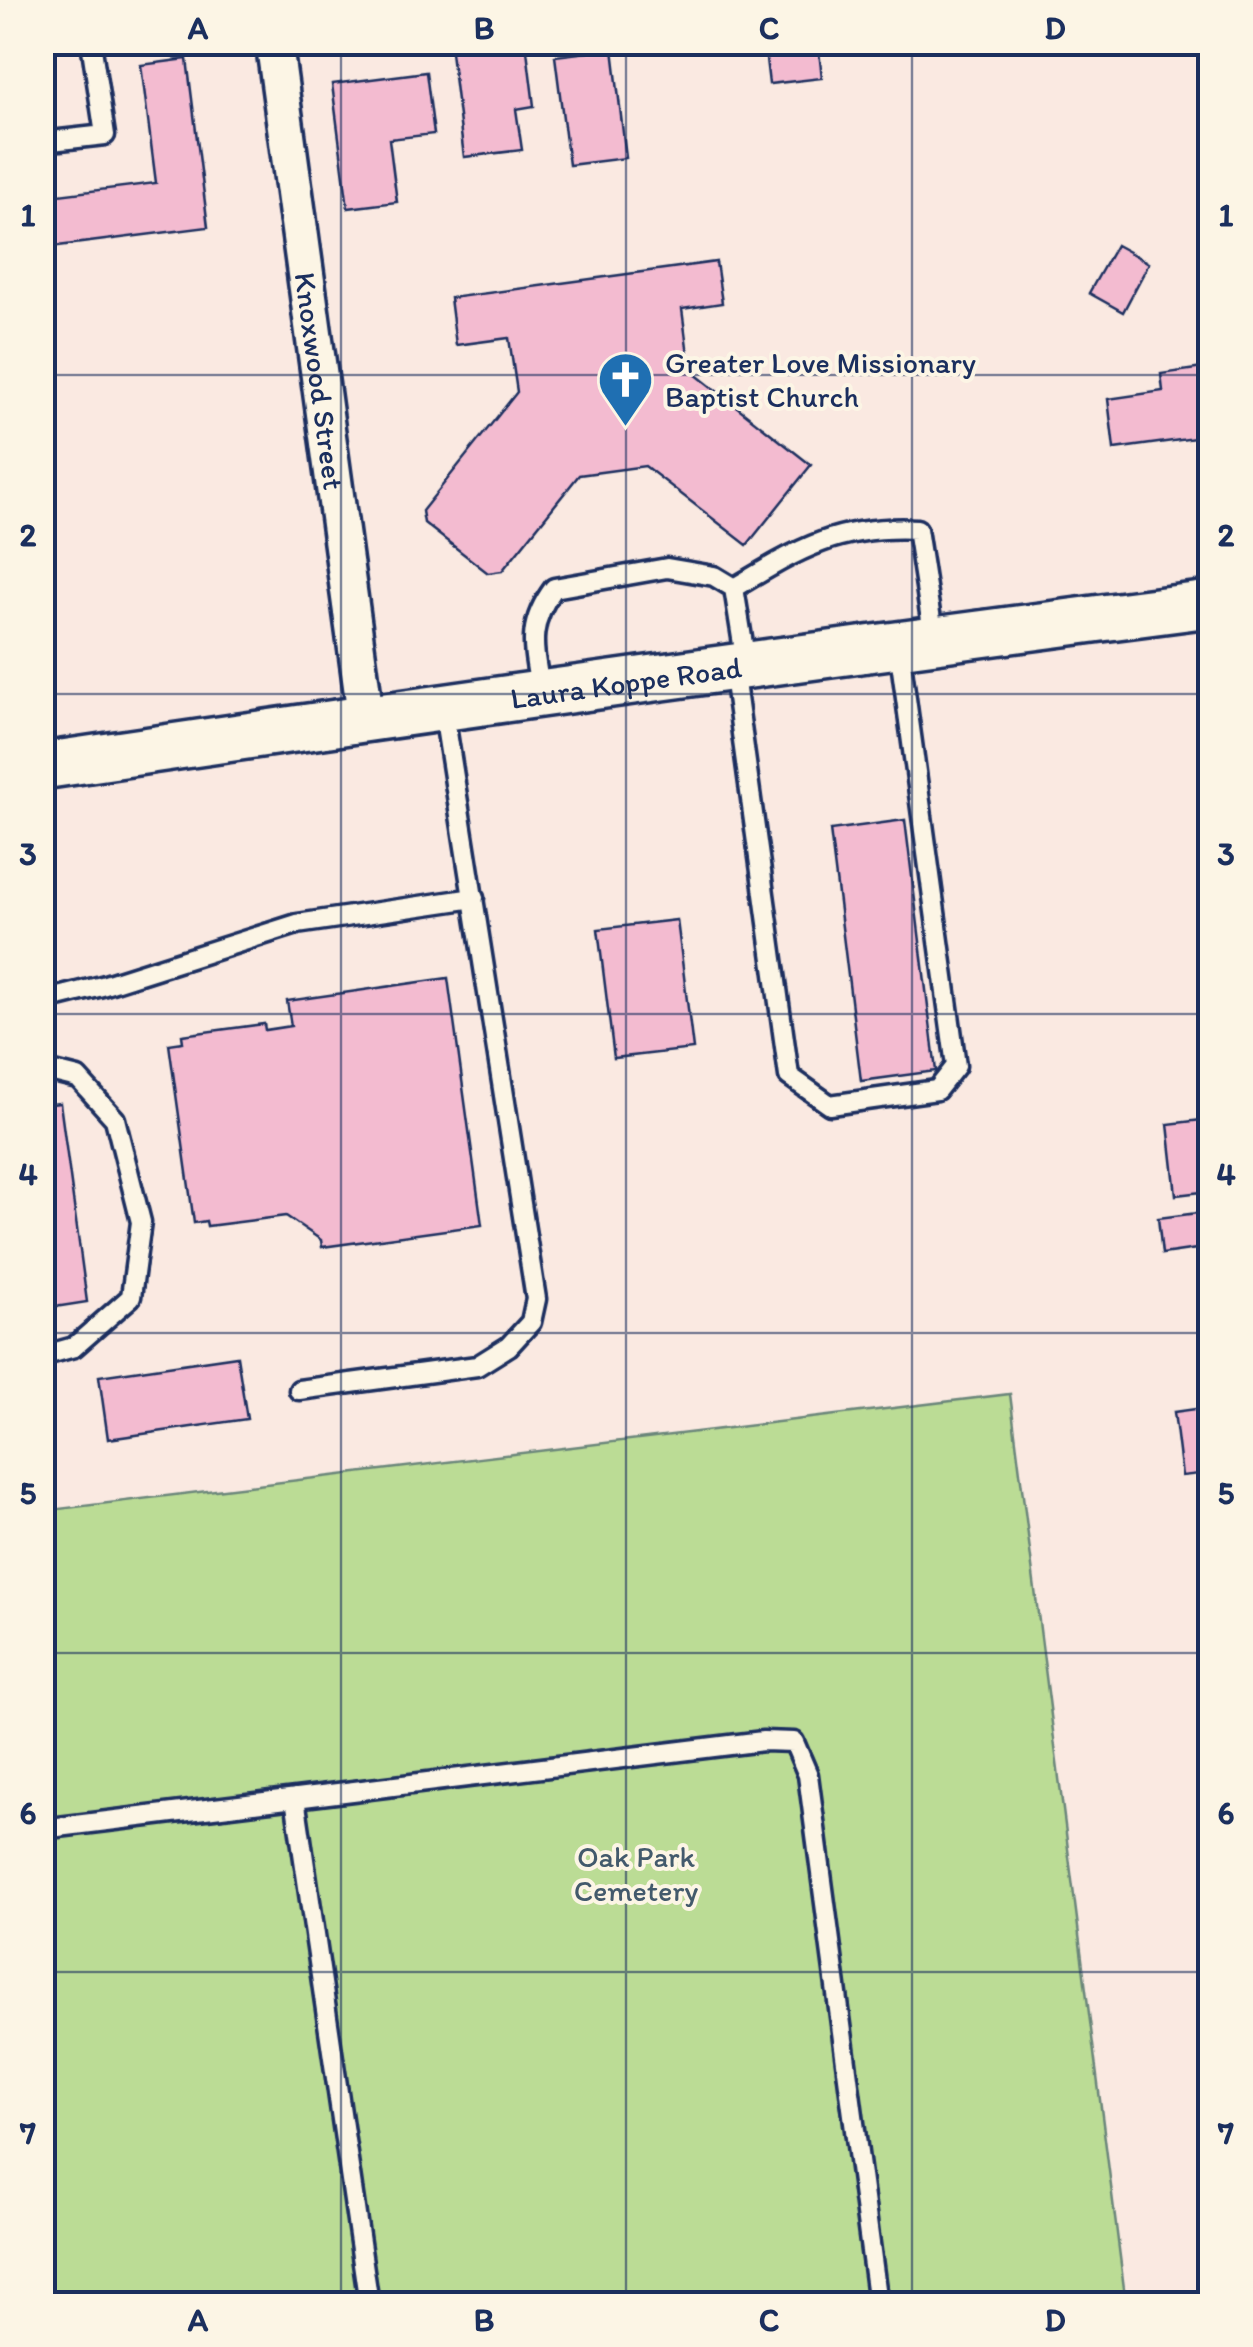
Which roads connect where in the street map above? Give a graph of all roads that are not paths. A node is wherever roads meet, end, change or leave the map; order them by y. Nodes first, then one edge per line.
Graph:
1 (90, 42) edge
2 (274, 42) edge
3 (42, 142) edge
4 (734, 588) junction
5 (1210, 604) edge
6 (916, 642) junction
7 (739, 666) junction
8 (541, 694) junction
9 (443, 707) junction
10 (366, 719) junction
11 (42, 766) edge
12 (474, 898) junction
13 (42, 1000) edge
14 (42, 1069) edge
15 (42, 1356) edge
16 (299, 1390) dead end
17 (295, 1798) junction
18 (42, 1829) edge
19 (369, 2304) edge
20 (878, 2304) edge

1 - 3 lane
2 - 10 street, Knoxwood Street
4 - 6 lane
4 - 7 lane
4 - 8 lane
5 - 6 street, Laura Koppe Road
6 - 7 street, Laura Koppe Road
6 - 7 lane
7 - 8 street, Laura Koppe Road
8 - 9 street, Laura Koppe Road
9 - 10 street, Laura Koppe Road
9 - 12 lane
10 - 11 street, Laura Koppe Road
12 - 13 lane
12 - 16 lane
14 - 15 lane
17 - 18 lane
17 - 19 lane
17 - 20 lane

